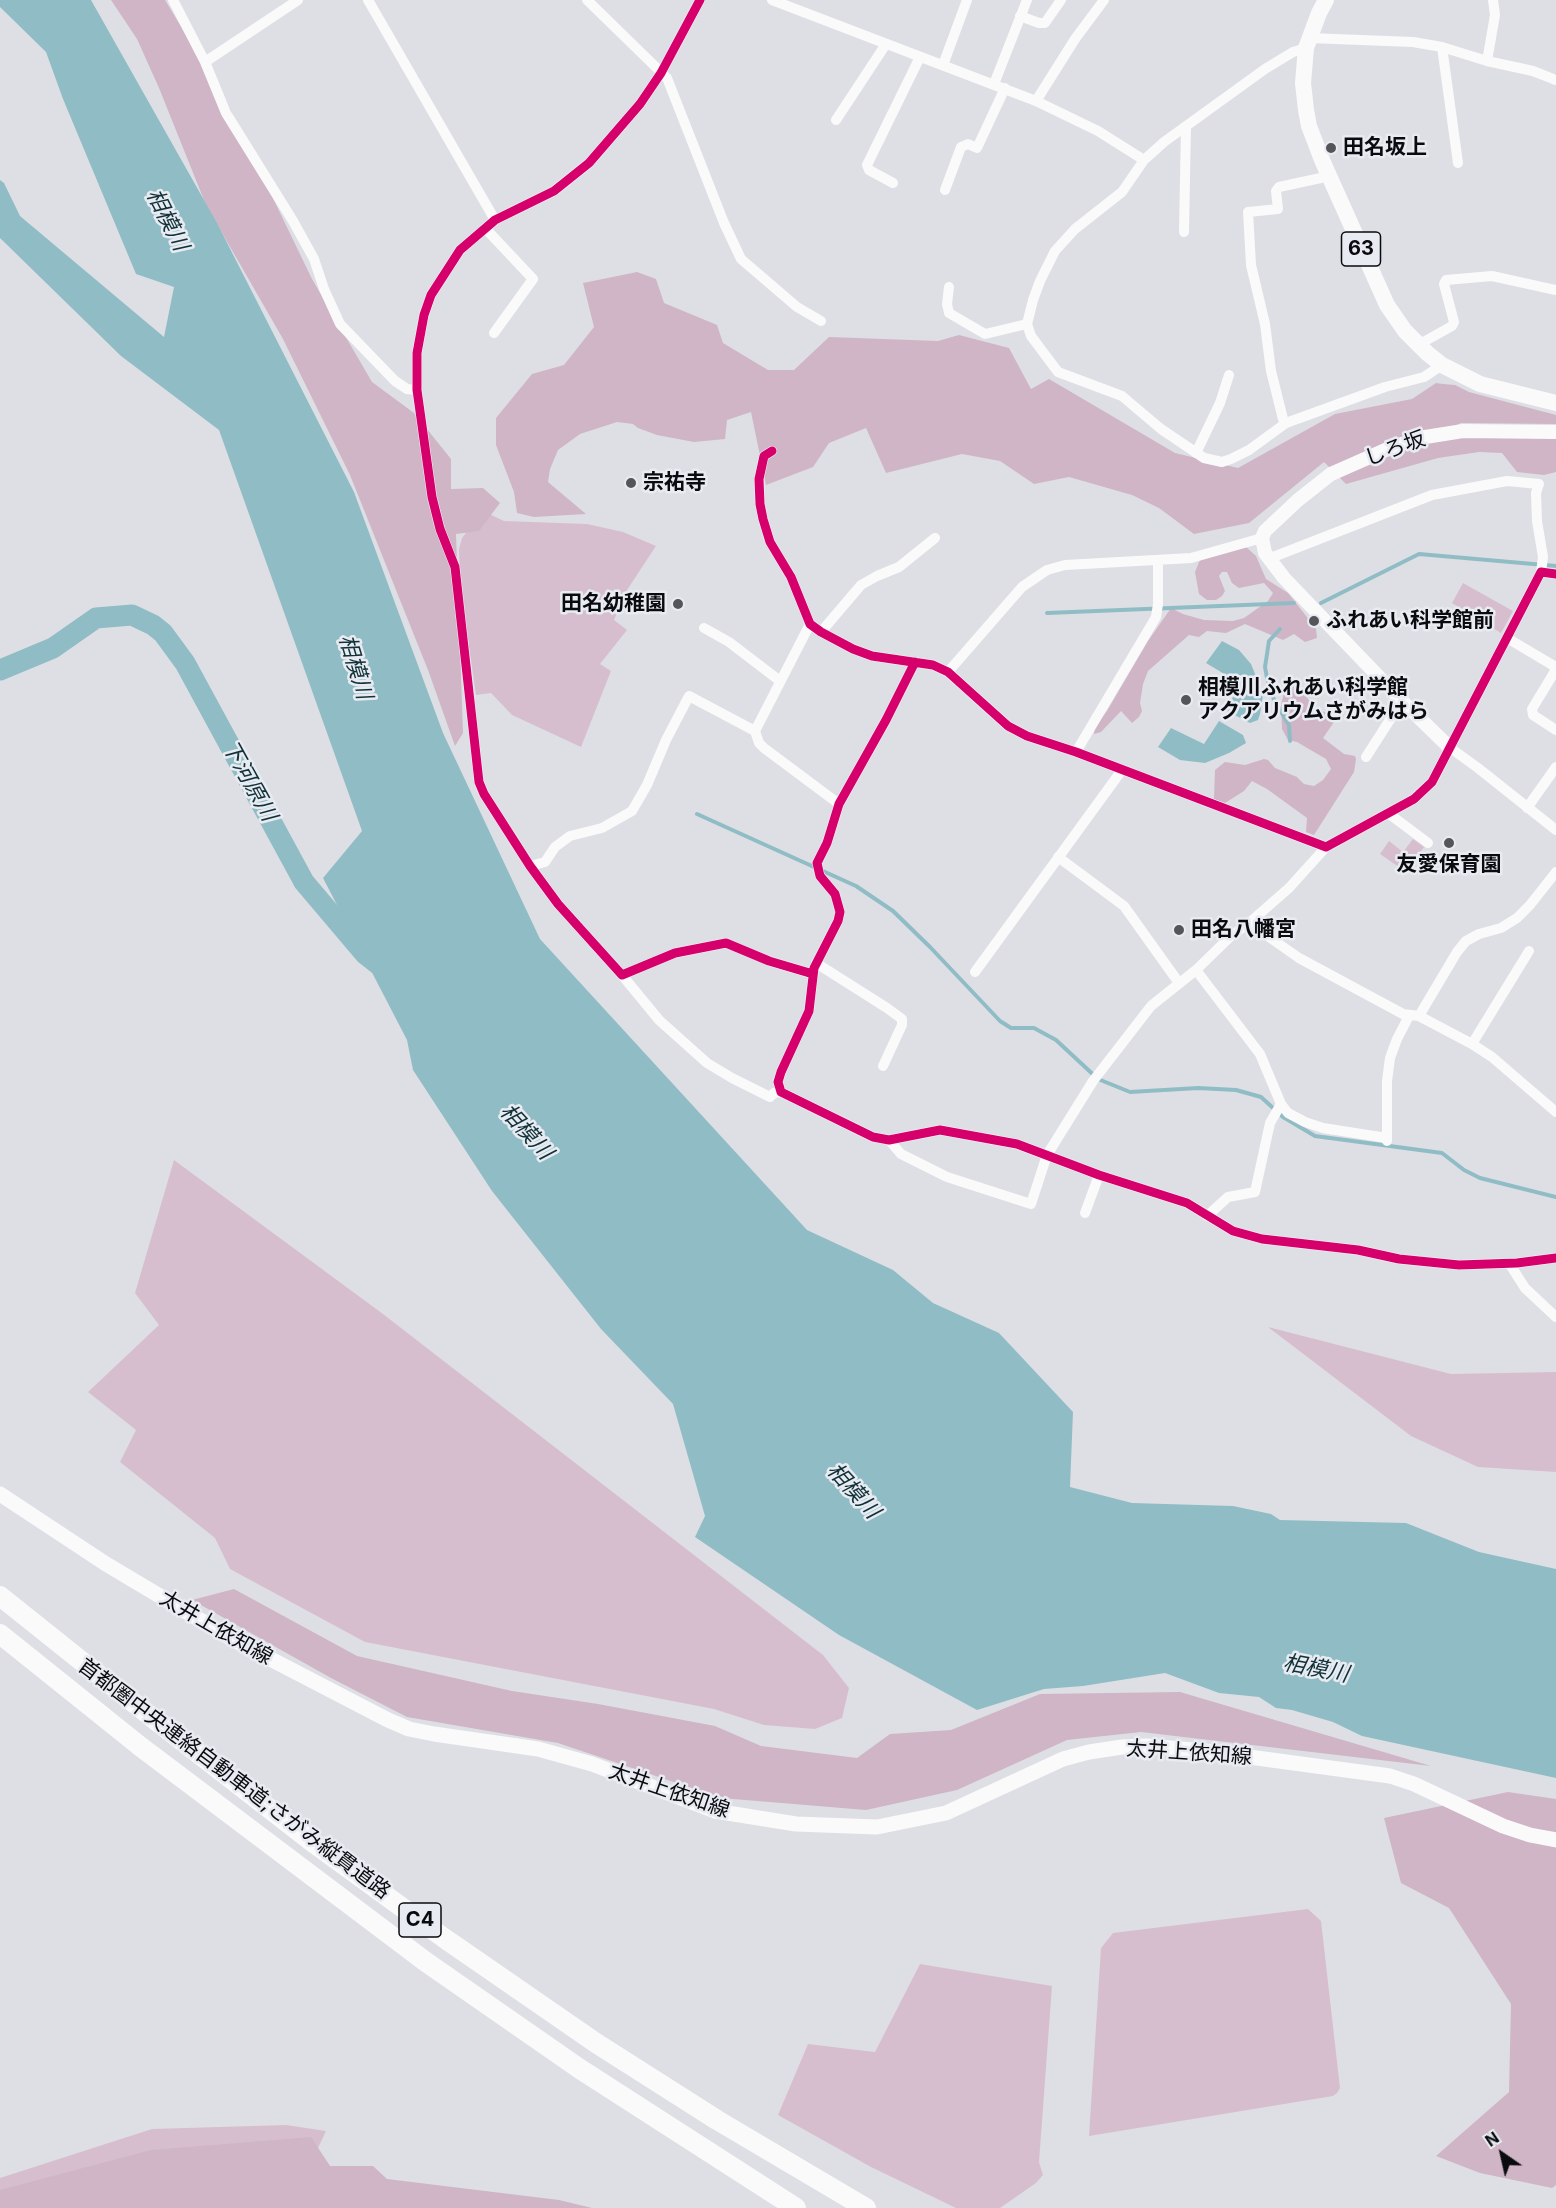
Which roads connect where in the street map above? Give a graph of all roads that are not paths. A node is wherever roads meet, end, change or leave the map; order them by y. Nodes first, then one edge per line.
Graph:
1 (173, 0) edge
2 (298, 0) edge
3 (368, 0) edge
4 (587, 0) edge
5 (700, 0) edge
6 (772, 0) edge
7 (967, 0) edge
8 (1027, 0) edge
9 (1061, 0) edge
10 (1104, 0) edge
11 (1326, 0) edge
12 (1493, 0) edge
13 (1020, 16) junction
14 (1308, 43) junction
15 (886, 44) junction
16 (1442, 47) junction
17 (920, 57) junction
18 (1487, 61) junction
19 (205, 62) junction
20 (943, 65) junction
21 (661, 72) junction
22 (1556, 80) edge
23 (994, 84) junction
24 (1005, 88) junction
25 (1036, 100) junction
26 (836, 120) dead end
27 (1186, 126) junction
28 (1144, 160) junction
29 (1458, 163) dead end
30 (1330, 176) junction
31 (893, 183) dead end
32 (945, 190) dead end
33 (495, 220) junction
34 (485, 228) junction
35 (1184, 232) dead end
36 (949, 287) dead end
37 (1556, 290) edge
38 (821, 321) dead end
39 (1027, 324) junction
40 (494, 333) dead end
41 (1418, 345) junction
42 (1442, 364) junction
43 (1229, 375) dead end
44 (417, 390) junction
45 (1556, 403) edge
46 (1286, 423) junction
47 (1556, 432) edge
48 (772, 451) dead end
49 (1196, 453) junction
50 (935, 538) dead end
51 (1262, 538) junction
52 (1268, 559) junction
53 (1158, 560) junction
54 (1541, 572) junction
55 (1556, 574) edge
56 (810, 624) junction
57 (704, 628) dead end
58 (821, 632) junction
59 (1507, 638) junction
60 (915, 662) junction
61 (948, 672) junction
62 (780, 681) junction
63 (1402, 701) junction
64 (1556, 730) edge
65 (755, 731) junction
66 (1449, 747) junction
67 (1076, 752) junction
68 (1366, 757) dead end
69 (1556, 766) edge
70 (1122, 770) junction
71 (839, 804) junction
72 (1527, 808) junction
73 (1388, 813) junction
74 (1556, 830) edge
75 (1428, 843) dead end
76 (1326, 847) junction
77 (1058, 857) junction
78 (530, 866) junction
79 (1556, 872) edge
80 (1249, 923) junction
81 (1529, 951) dead end
82 (814, 968) junction
83 (1196, 970) junction
84 (975, 972) dead end
85 (622, 975) junction
86 (1179, 982) junction
87 (1414, 1016) junction
88 (1472, 1044) junction
89 (884, 1066) dead end
90 (781, 1092) junction
91 (1280, 1106) junction
92 (1556, 1112) edge
93 (889, 1140) junction
94 (1047, 1155) junction
95 (1099, 1175) junction
96 (1085, 1213) dead end
97 (1207, 1216) junction
98 (1556, 1258) edge
99 (1509, 1263) junction
100 (1556, 1317) edge
101 (0, 1494) edge
102 (0, 1596) edge
103 (0, 1634) edge
104 (1556, 1840) edge
105 (796, 2208) edge
106 (866, 2208) edge

1 - 19 street
2 - 19 street
3 - 33 street
4 - 21 street
5 - 21 street
6 - 15 street
7 - 20 street
8 - 13 street
9 - 13 street
10 - 25 street
11 - 14 main road, 63
12 - 18 street
13 - 23 street
14 - 16 street
14 - 27 street
14 - 30 main road, 63
15 - 17 street
15 - 26 street
16 - 18 street
16 - 29 street
17 - 20 street
17 - 31 street
18 - 22 street
19 - 44 street
20 - 23 street
21 - 33 street
21 - 38 street
23 - 24 street
24 - 25 street
24 - 32 street
25 - 28 street
27 - 28 street
27 - 35 street
28 - 39 street
30 - 41 main road, 63
30 - 46 street
33 - 34 street
34 - 40 street
34 - 44 street
36 - 39 street
37 - 41 street
39 - 49 street
41 - 42 main road, 63
42 - 45 main road, 63
42 - 46 street
43 - 49 street
44 - 78 street
46 - 49 street
47 - 51 street, しろ坂
48 - 56 street
50 - 58 street
51 - 52 street
51 - 53 street
52 - 54 street
52 - 63 street
53 - 61 street
53 - 67 street
54 - 55 street
54 - 59 street
56 - 58 street
56 - 62 street
57 - 62 street
58 - 60 street
59 - 64 street
59 - 66 street
60 - 61 street
60 - 71 street
61 - 67 street
62 - 65 street
63 - 66 street
63 - 68 street
65 - 71 street
65 - 78 street
66 - 72 street
66 - 73 street
67 - 70 street
69 - 72 street
70 - 76 street
70 - 77 street
71 - 82 street
72 - 74 street
73 - 75 street
73 - 76 street
76 - 80 street
77 - 84 street
77 - 86 street
78 - 85 street
79 - 87 street
80 - 83 street
80 - 87 street
81 - 88 street
82 - 85 street
82 - 89 street
82 - 90 street
83 - 86 street
83 - 91 street
85 - 90 street
86 - 94 street
87 - 88 street
87 - 91 street
88 - 92 street
90 - 93 street
91 - 97 street
93 - 94 street
93 - 94 street
94 - 95 street
95 - 96 street
95 - 97 street
97 - 99 street
98 - 99 street
99 - 100 street
101 - 104 main road, 太井上依知線
102 - 106 highway, 首都圏中央連絡自動車道;さがみ縦貫道路 / C4
103 - 105 highway, 首都圏中央連絡自動車道;さがみ縦貫道路 / C4

